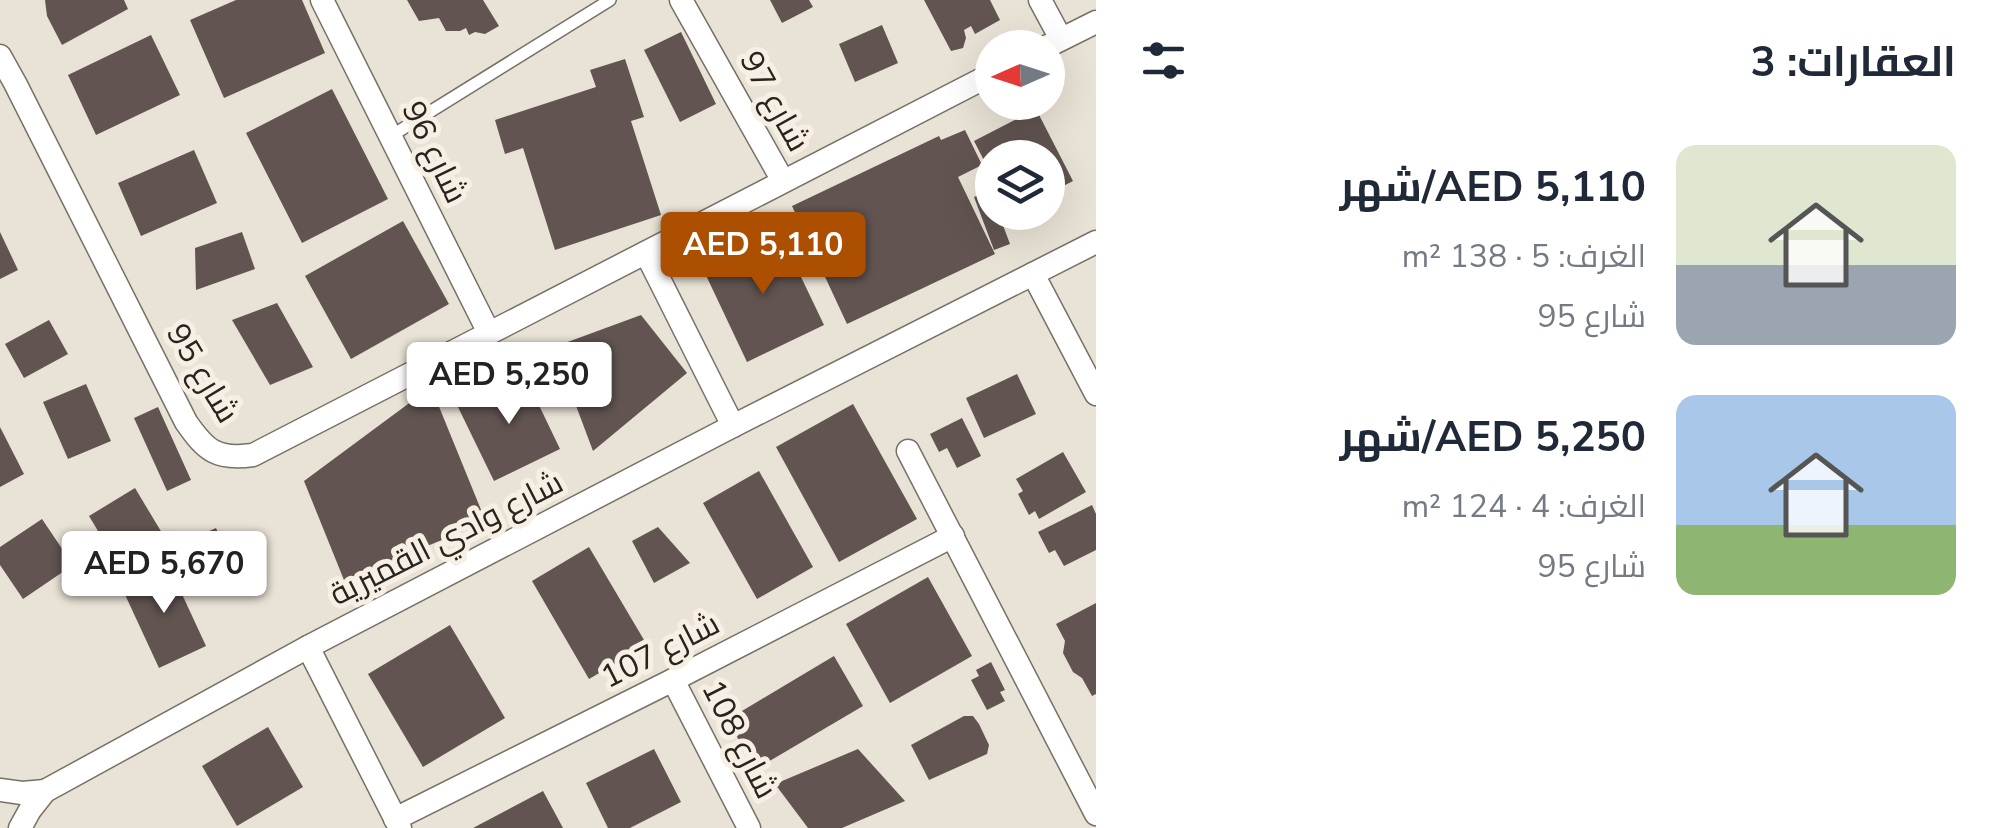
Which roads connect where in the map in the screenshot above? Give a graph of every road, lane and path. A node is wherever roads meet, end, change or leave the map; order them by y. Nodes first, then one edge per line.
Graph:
1 (322, 0) edge
2 (610, 0) edge
3 (682, 0) edge
4 (1040, 0) edge
5 (1096, 22) edge
6 (1048, 30) edge
7 (1065, 37) edge
8 (0, 56) edge
9 (975, 83) edge
10 (391, 136) junction
11 (783, 181) junction
12 (1096, 242) edge
13 (646, 253) junction
14 (1034, 274) junction
15 (489, 333) junction
16 (1096, 394) edge
17 (732, 426) junction
18 (908, 451) dead end
19 (953, 536) junction
20 (308, 647) junction
21 (673, 680) junction
22 (0, 790) edge
23 (45, 792) junction
24 (1096, 814) edge
25 (397, 823) edge
26 (20, 828) edge
27 (749, 828) edge

1 - 10 street, شارع 96
2 - 10 lane
3 - 11 street, شارع 97
4 - 6 street
5 - 7 street
8 - 15 street, شارع 95
9 - 11 street, شارع 95
10 - 15 street, شارع 96
11 - 13 street, شارع 95
12 - 14 street, شارع وادي القميرية
13 - 15 street, شارع 95
13 - 17 street
14 - 16 street
14 - 17 street, شارع وادي القميرية
17 - 20 street, شارع وادي القميرية
18 - 19 street
19 - 21 street, شارع 107
19 - 24 street
20 - 23 street, شارع وادي القميرية
20 - 25 street, شارع 107
21 - 25 street, شارع 107
21 - 27 street, شارع 108
22 - 23 street
23 - 26 street, شارع وادي القميرية

